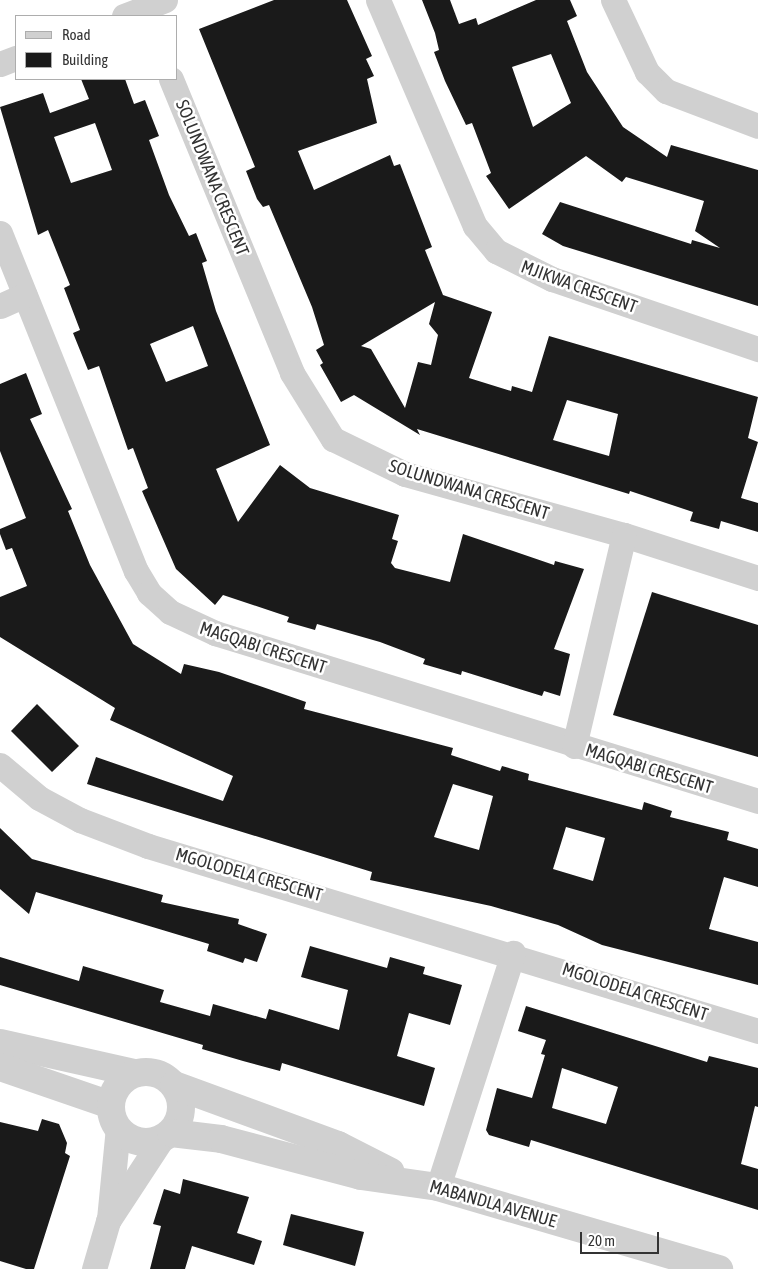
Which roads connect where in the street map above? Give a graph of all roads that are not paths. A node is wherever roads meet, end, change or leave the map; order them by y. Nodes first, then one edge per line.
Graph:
1 (165, 0) edge
2 (378, 0) edge
3 (613, 0) edge
4 (137, 14) edge
5 (15, 58) edge
6 (0, 64) edge
7 (171, 80) edge
8 (758, 126) edge
9 (0, 233) edge
10 (25, 295) junction
11 (0, 306) edge
12 (758, 349) edge
13 (624, 535) junction
14 (758, 578) edge
15 (574, 746) junction
16 (0, 765) edge
17 (758, 801) edge
18 (513, 953) junction
19 (758, 1031) edge
20 (0, 1043) edge
21 (0, 1067) edge
22 (134, 1073) junction
23 (174, 1085) junction
24 (114, 1116) junction
25 (166, 1136) junction
26 (410, 1181) junction
27 (438, 1187) junction
28 (108, 1221) junction
29 (94, 1269) edge
30 (719, 1269) edge

1 - 4 street
2 - 12 street, MJIKWA CRESCENT
3 - 8 street
5 - 6 street
7 - 13 street, SOLUNDWANA CRESCENT
9 - 10 street, MAGQABI CRESCENT
10 - 11 street
10 - 15 street, MAGQABI CRESCENT
13 - 14 street, SOLUNDWANA CRESCENT
13 - 15 street
15 - 17 street, MAGQABI CRESCENT
16 - 18 street, MGOLODELA CRESCENT
18 - 19 street, MGOLODELA CRESCENT
18 - 27 street
20 - 22 street
21 - 24 street
22 - 23 street
22 - 24 street
23 - 25 street
23 - 26 street, MABANDLA AVENUE
24 - 25 street
24 - 28 street
25 - 26 street, MABANDLA AVENUE
25 - 28 street
26 - 27 street, MABANDLA AVENUE
27 - 30 street, MABANDLA AVENUE
28 - 29 street

